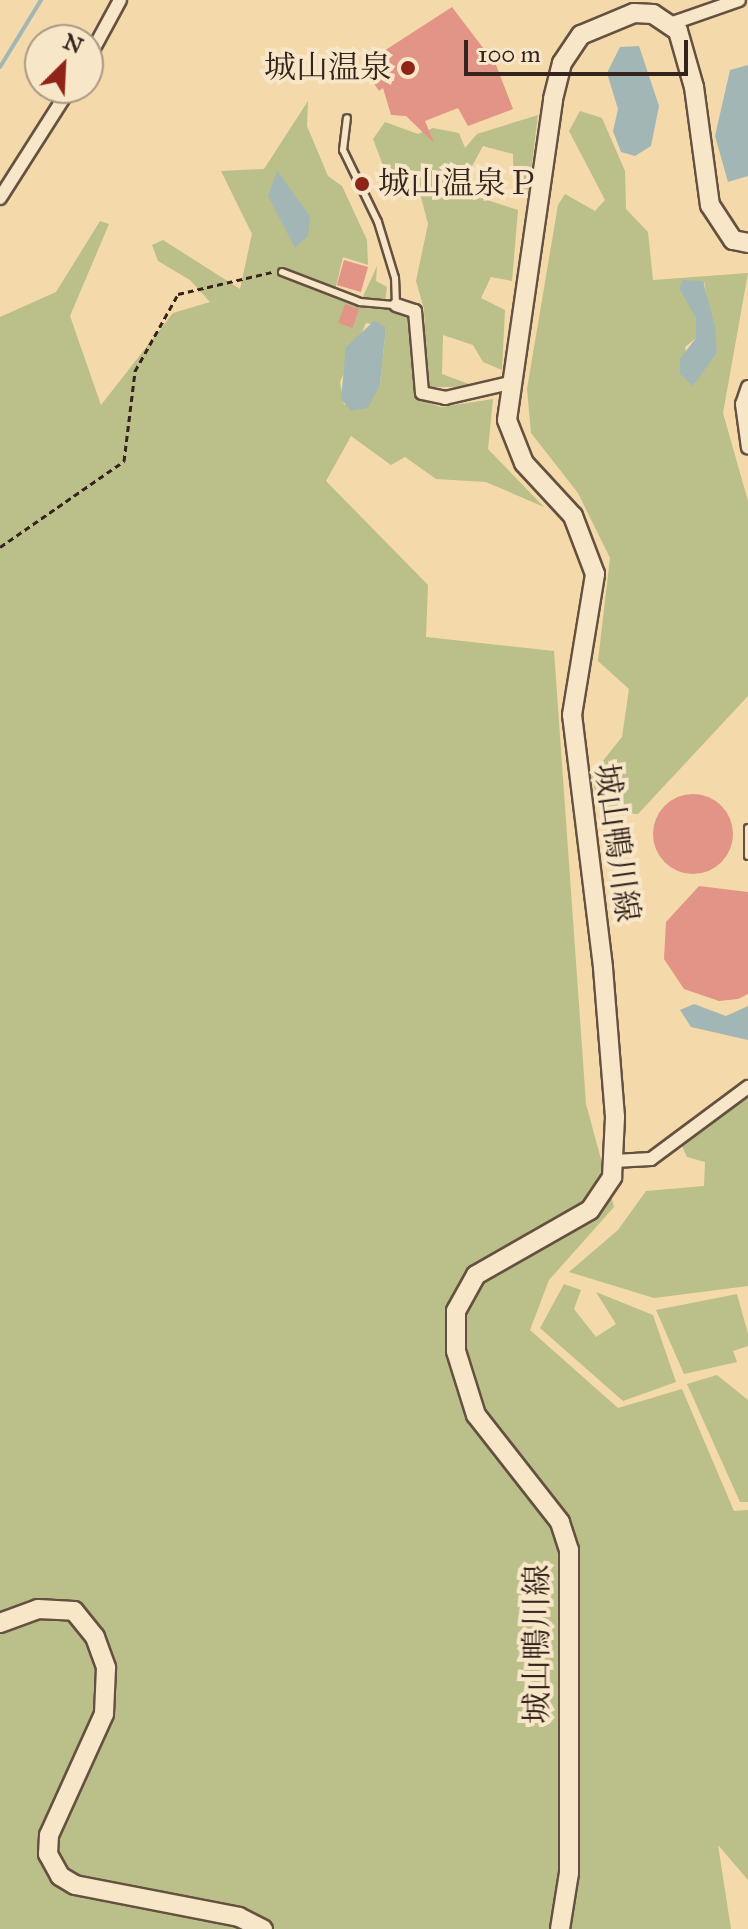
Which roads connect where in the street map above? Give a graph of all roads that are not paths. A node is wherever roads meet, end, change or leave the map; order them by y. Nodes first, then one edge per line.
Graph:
1 (120, 0) edge
2 (739, 0) edge
3 (670, 24) junction
4 (104, 30) edge
5 (60, 104) edge
6 (347, 118) dead end
7 (0, 198) edge
8 (748, 243) edge
9 (282, 272) road end
10 (396, 305) junction
11 (510, 383) junction
12 (748, 387) edge
13 (748, 448) edge
14 (748, 828) edge
15 (748, 856) edge
16 (748, 1087) edge
17 (614, 1161) junction
18 (0, 1623) edge
19 (263, 1929) edge
20 (560, 1929) edge

1 - 4 street
2 - 3 street
3 - 8 main road
3 - 11 main road, 城山鴨川線
5 - 7 street
6 - 10 lane
9 - 10 lane
10 - 11 street
11 - 17 main road, 城山鴨川線
12 - 13 street
14 - 15 lane
16 - 17 street
17 - 20 main road, 城山鴨川線
18 - 19 main road

